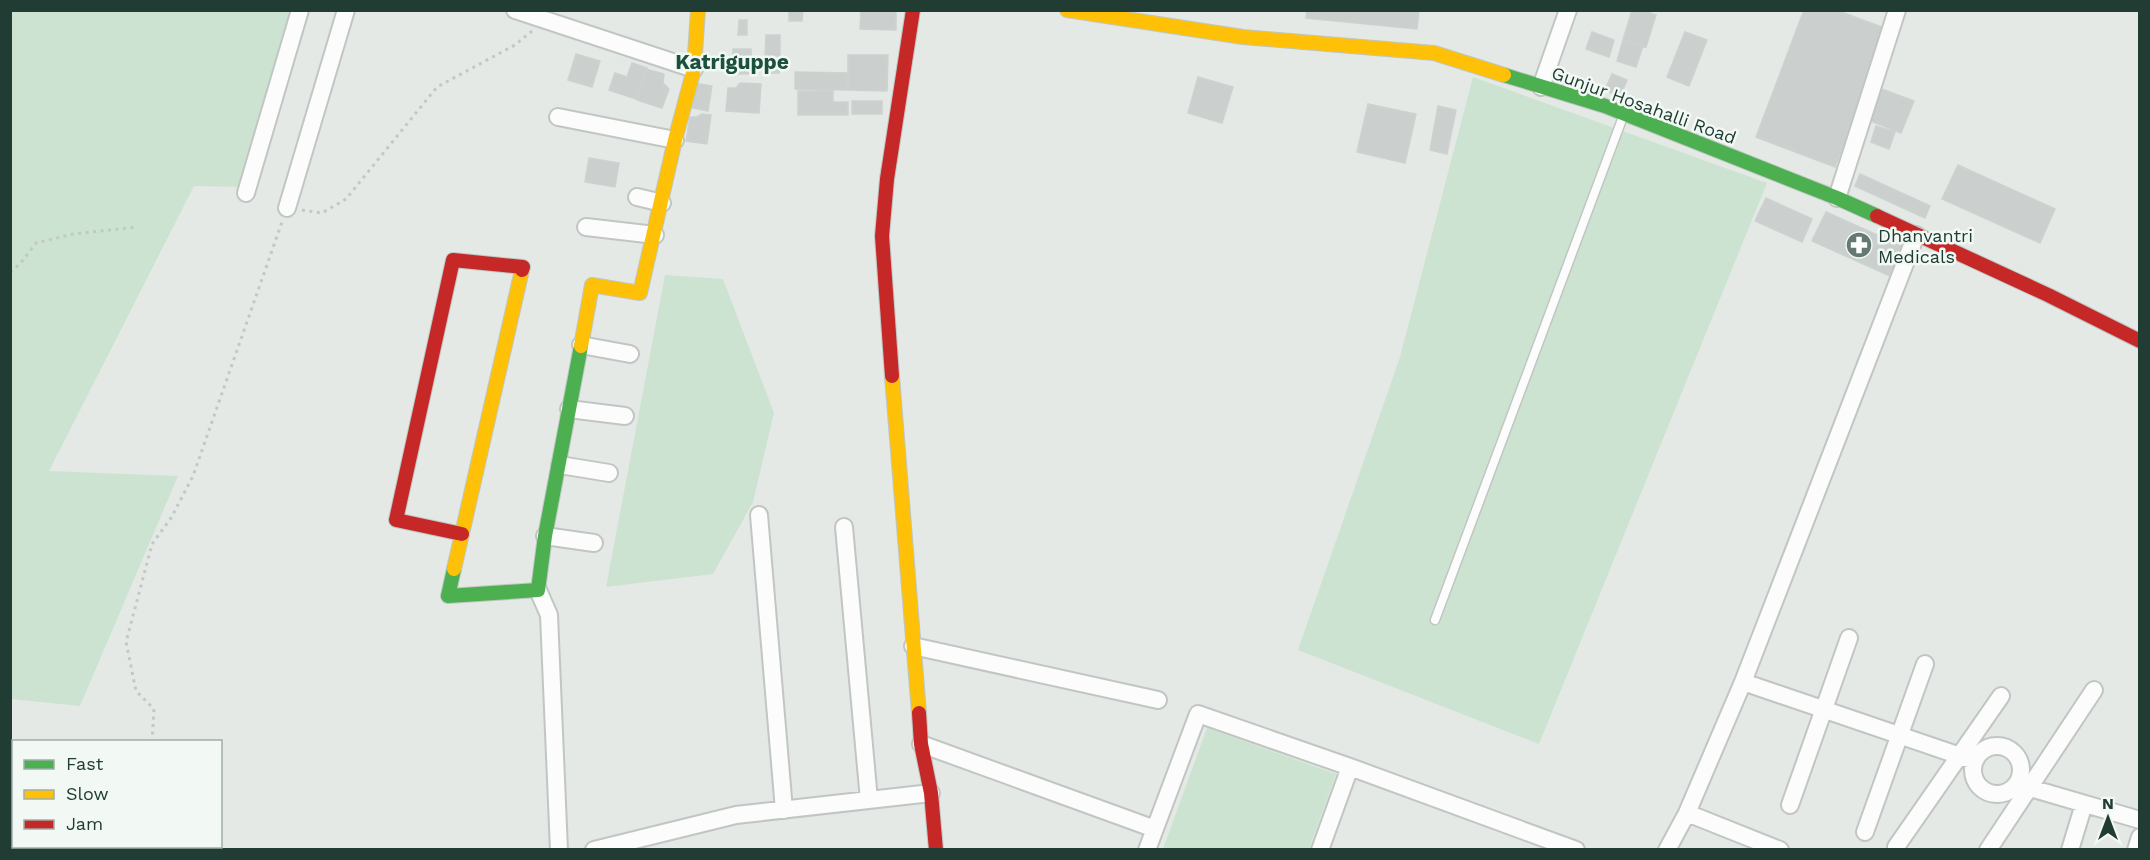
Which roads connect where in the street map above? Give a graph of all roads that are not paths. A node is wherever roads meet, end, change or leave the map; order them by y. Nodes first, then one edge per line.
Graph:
1 (300, 10) edge
2 (346, 10) edge
3 (515, 10) edge
4 (698, 10) edge
5 (913, 10) edge
6 (1067, 10) edge
7 (1568, 10) edge
8 (1897, 10) edge
9 (694, 69) junction
10 (1541, 87) junction
11 (1624, 113) junction
12 (558, 117) dead end
13 (675, 140) junction
14 (246, 193) dead end
15 (637, 197) dead end
16 (1837, 198) junction
17 (663, 203) junction
18 (287, 208) road end
19 (586, 227) dead end
20 (655, 235) junction
21 (1917, 235) junction
22 (2139, 342) edge
23 (581, 345) junction
24 (630, 354) dead end
25 (570, 410) junction
26 (625, 416) dead end
27 (560, 465) junction
28 (609, 473) dead end
29 (759, 515) dead end
30 (844, 527) dead end
31 (462, 534) junction
32 (545, 537) junction
33 (594, 543) dead end
34 (538, 590) junction
35 (1435, 620) dead end
36 (1849, 638) dead end
37 (913, 645) junction
38 (1924, 664) dead end
39 (1743, 682) junction
40 (2094, 690) dead end
41 (2001, 696) dead end
42 (1158, 700) dead end
43 (1824, 710) junction
44 (1899, 735) junction
45 (921, 744) junction
46 (1967, 758) junction
47 (1350, 767) junction
48 (2023, 786) junction
49 (931, 793) junction
50 (869, 800) junction
51 (2084, 804) junction
52 (1790, 805) dead end
53 (784, 810) junction
54 (1687, 813) junction
55 (2139, 820) edge
56 (1155, 829) junction
57 (1865, 832) dead end
58 (2139, 837) edge
59 (1896, 847) dead end
60 (1770, 848) edge
61 (559, 849) edge
62 (594, 849) edge
63 (936, 849) edge
64 (1148, 849) edge
65 (1320, 849) edge
66 (1576, 849) edge
67 (1667, 849) edge
68 (1988, 849) edge
69 (2070, 849) edge
70 (2136, 849) edge

1 - 14 street
2 - 18 street
3 - 9 street
4 - 9 street
5 - 37 street
6 - 10 street, Gunjur Hosahalli Road
7 - 10 street
8 - 16 street
9 - 13 street
10 - 11 street, Gunjur Hosahalli Road
11 - 16 street, Gunjur Hosahalli Road
11 - 35 lane
12 - 13 street
13 - 17 street
15 - 17 street
16 - 21 street, Gunjur Hosahalli Road
17 - 20 street
19 - 20 street
20 - 23 street
21 - 22 street, Gunjur Hosahalli Road
21 - 39 street
23 - 24 street
23 - 25 street
25 - 26 street
25 - 27 street
27 - 28 street
27 - 32 street
29 - 53 street
30 - 50 street
31 - 31 street
31 - 34 street
32 - 33 street
32 - 34 street
34 - 61 street
36 - 43 street
37 - 42 street
37 - 45 street
38 - 44 street
39 - 43 street
39 - 54 street
40 - 48 street
41 - 46 street
43 - 44 street
43 - 52 street
44 - 46 street
44 - 57 street
45 - 49 street
45 - 56 street
46 - 48 street
46 - 48 street
46 - 59 street
47 - 56 street
47 - 65 street
47 - 66 street
48 - 51 street
48 - 68 street
49 - 50 street
49 - 63 street
50 - 53 street
51 - 55 street
51 - 69 street
53 - 62 street
54 - 60 street
54 - 67 street
56 - 64 street
58 - 70 street

